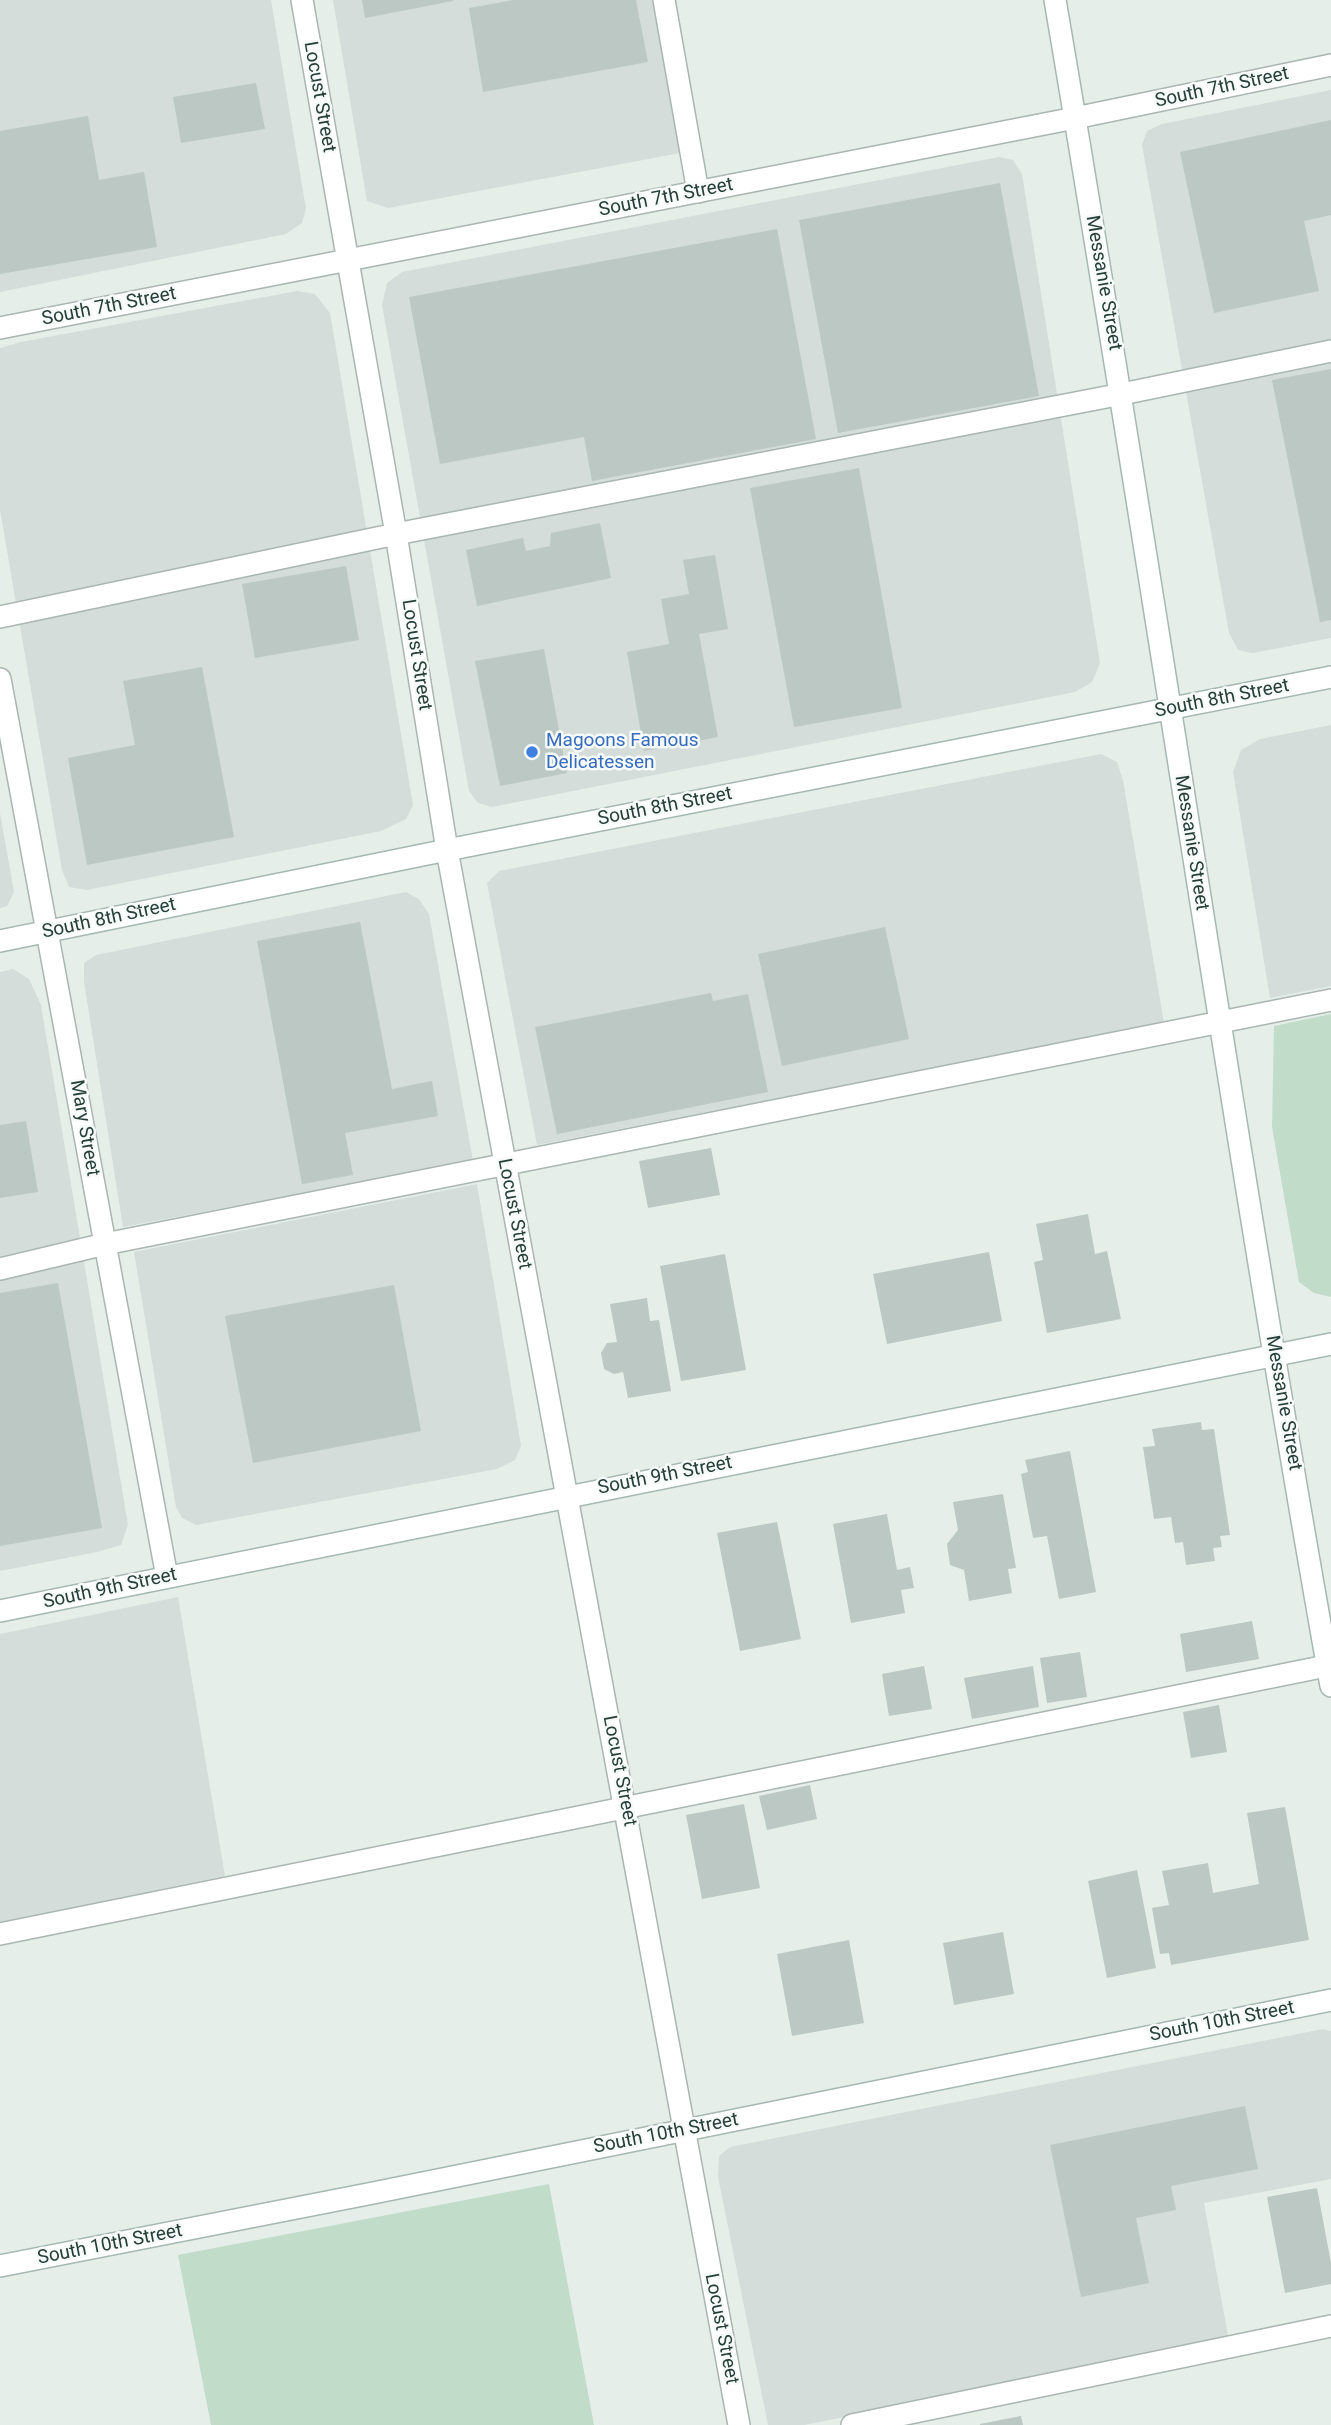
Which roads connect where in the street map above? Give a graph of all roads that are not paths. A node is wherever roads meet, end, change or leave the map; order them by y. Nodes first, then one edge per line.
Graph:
1 (302, 0) edge
2 (664, 0) edge
3 (1055, 0) edge
4 (1331, 65) edge
5 (1075, 118) junction
6 (698, 192) junction
7 (348, 260) junction
8 (0, 328) edge
9 (1331, 351) edge
10 (1122, 394) junction
11 (396, 534) junction
12 (0, 617) edge
13 (1331, 677) edge
14 (0, 679) edge
15 (1170, 709) junction
16 (447, 850) junction
17 (48, 932) junction
18 (0, 941) edge
19 (1331, 1000) edge
20 (1220, 1023) junction
21 (505, 1165) junction
22 (105, 1244) junction
23 (0, 1269) edge
24 (1331, 1344) edge
25 (1275, 1355) junction
26 (567, 1496) junction
27 (167, 1577) junction
28 (0, 1611) edge
29 (1330, 1672) edge
30 (626, 1807) junction
31 (0, 1934) edge
32 (1331, 2000) edge
33 (684, 2130) junction
34 (0, 2266) edge
35 (1331, 2326) edge
36 (739, 2425) edge
37 (852, 2425) edge

1 - 7 street, Locust Street
2 - 6 street
3 - 5 street, Messanie Street
4 - 5 street, South 7th Street
5 - 6 street, South 7th Street
5 - 10 street, Messanie Street
6 - 7 street, South 7th Street
7 - 8 street, South 7th Street
7 - 11 street, Locust Street
9 - 10 street
10 - 11 street
10 - 15 street, Messanie Street
11 - 12 street
11 - 16 street, Locust Street
13 - 15 street, South 8th Street
14 - 17 street, Mary Street
15 - 16 street, South 8th Street
15 - 20 street, Messanie Street
16 - 17 street, South 8th Street
16 - 21 street, Locust Street
17 - 18 street, South 8th Street
17 - 22 street, Mary Street
19 - 20 street
20 - 21 street
20 - 25 street, Messanie Street
21 - 22 street
21 - 26 street, Locust Street
22 - 23 street
22 - 27 street, Mary Street
24 - 25 street, South 9th Street
25 - 26 street, South 9th Street
25 - 29 street, Messanie Street
26 - 27 street, South 9th Street
26 - 30 street, Locust Street
27 - 28 street, South 9th Street
29 - 30 street
30 - 31 street
30 - 33 street, Locust Street
32 - 33 street, South 10th Street
33 - 34 street, South 10th Street
33 - 36 street, Locust Street
35 - 37 street

